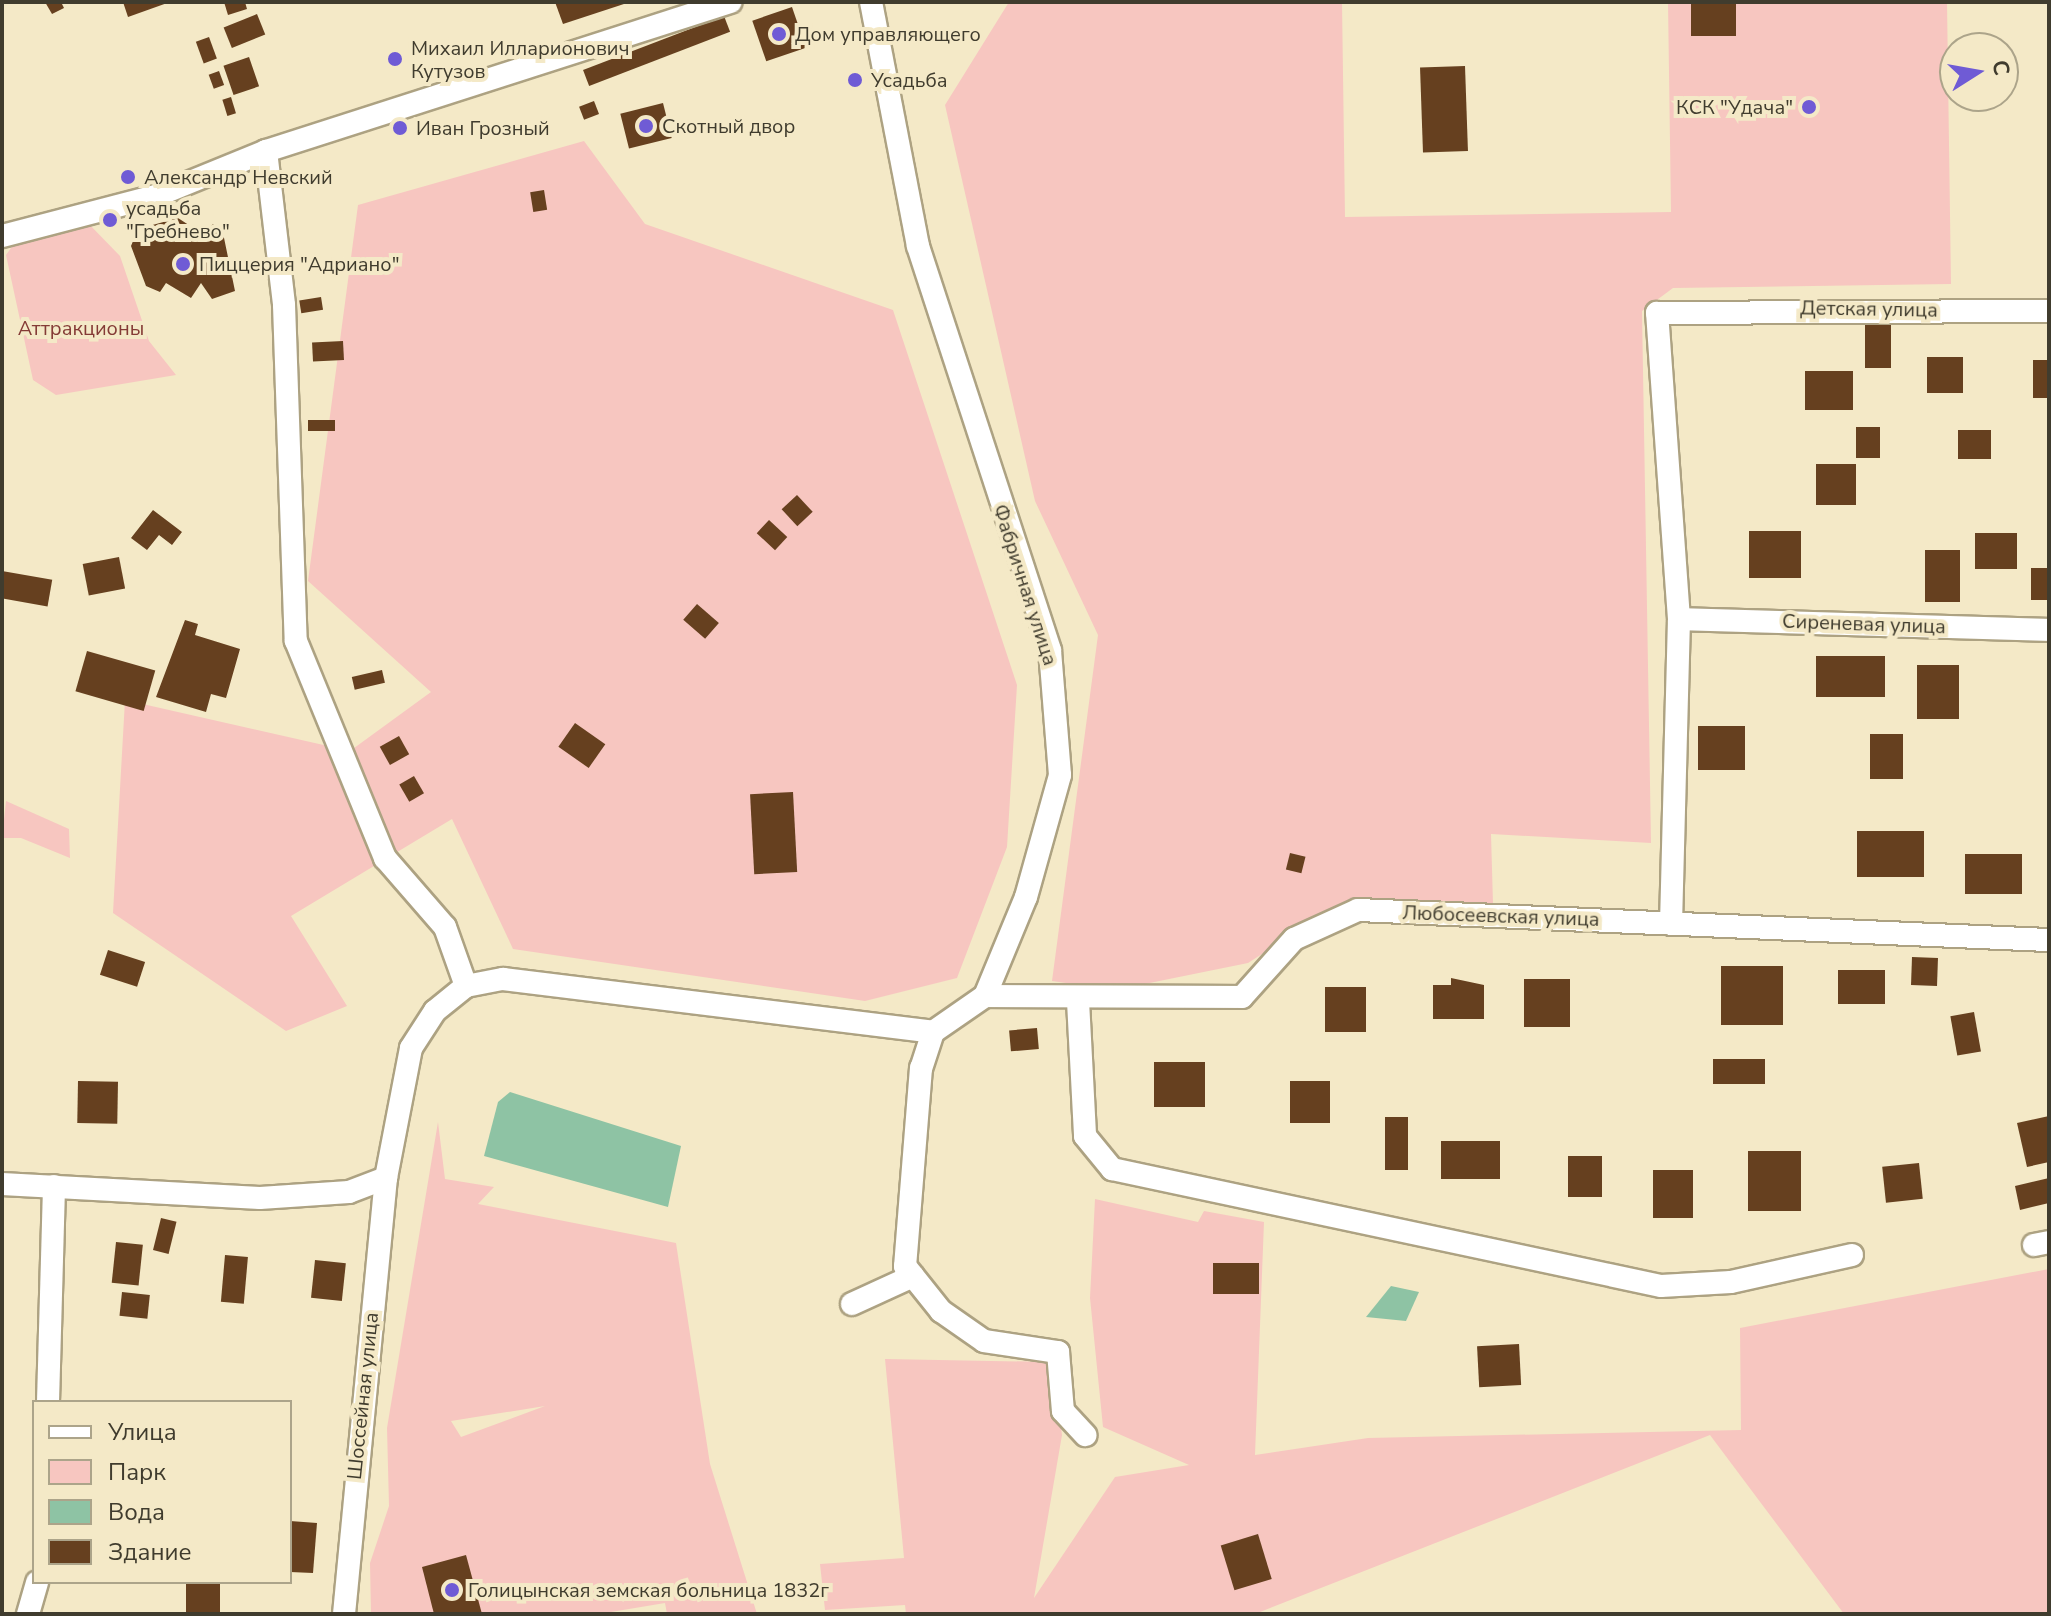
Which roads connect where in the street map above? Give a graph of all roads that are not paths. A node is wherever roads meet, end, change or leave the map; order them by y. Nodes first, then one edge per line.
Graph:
1 (731, 2) edge
2 (871, 2) edge
3 (266, 151) junction
4 (2, 236) edge
5 (2049, 311) edge
6 (1679, 619) junction
7 (2049, 630) edge
8 (1671, 924) junction
9 (2049, 940) edge
10 (466, 986) junction
11 (985, 996) junction
12 (1078, 1001) junction
13 (933, 1032) junction
14 (386, 1178) junction
15 (2, 1184) edge
16 (54, 1186) junction
17 (1852, 1255) dead end
18 (913, 1276) junction
19 (852, 1304) dead end
20 (48, 1400) edge
21 (1085, 1435) dead end
22 (36, 1584) edge
23 (28, 1614) edge
24 (344, 1614) edge

1 - 3 street
2 - 11 street, Фабричная улица
3 - 4 street
3 - 10 street
5 - 6 street, Детская улица
6 - 7 street, Сиреневая улица
6 - 8 street
8 - 9 street, Любосеевская улица
8 - 12 street, Любосеевская улица
10 - 13 street
10 - 14 street
11 - 12 street, Любосеевская улица
11 - 13 street
12 - 17 street
13 - 18 street
14 - 16 street
14 - 24 street, Шоссейная улица
15 - 16 street
16 - 20 street
18 - 19 street
18 - 21 street
22 - 23 street

